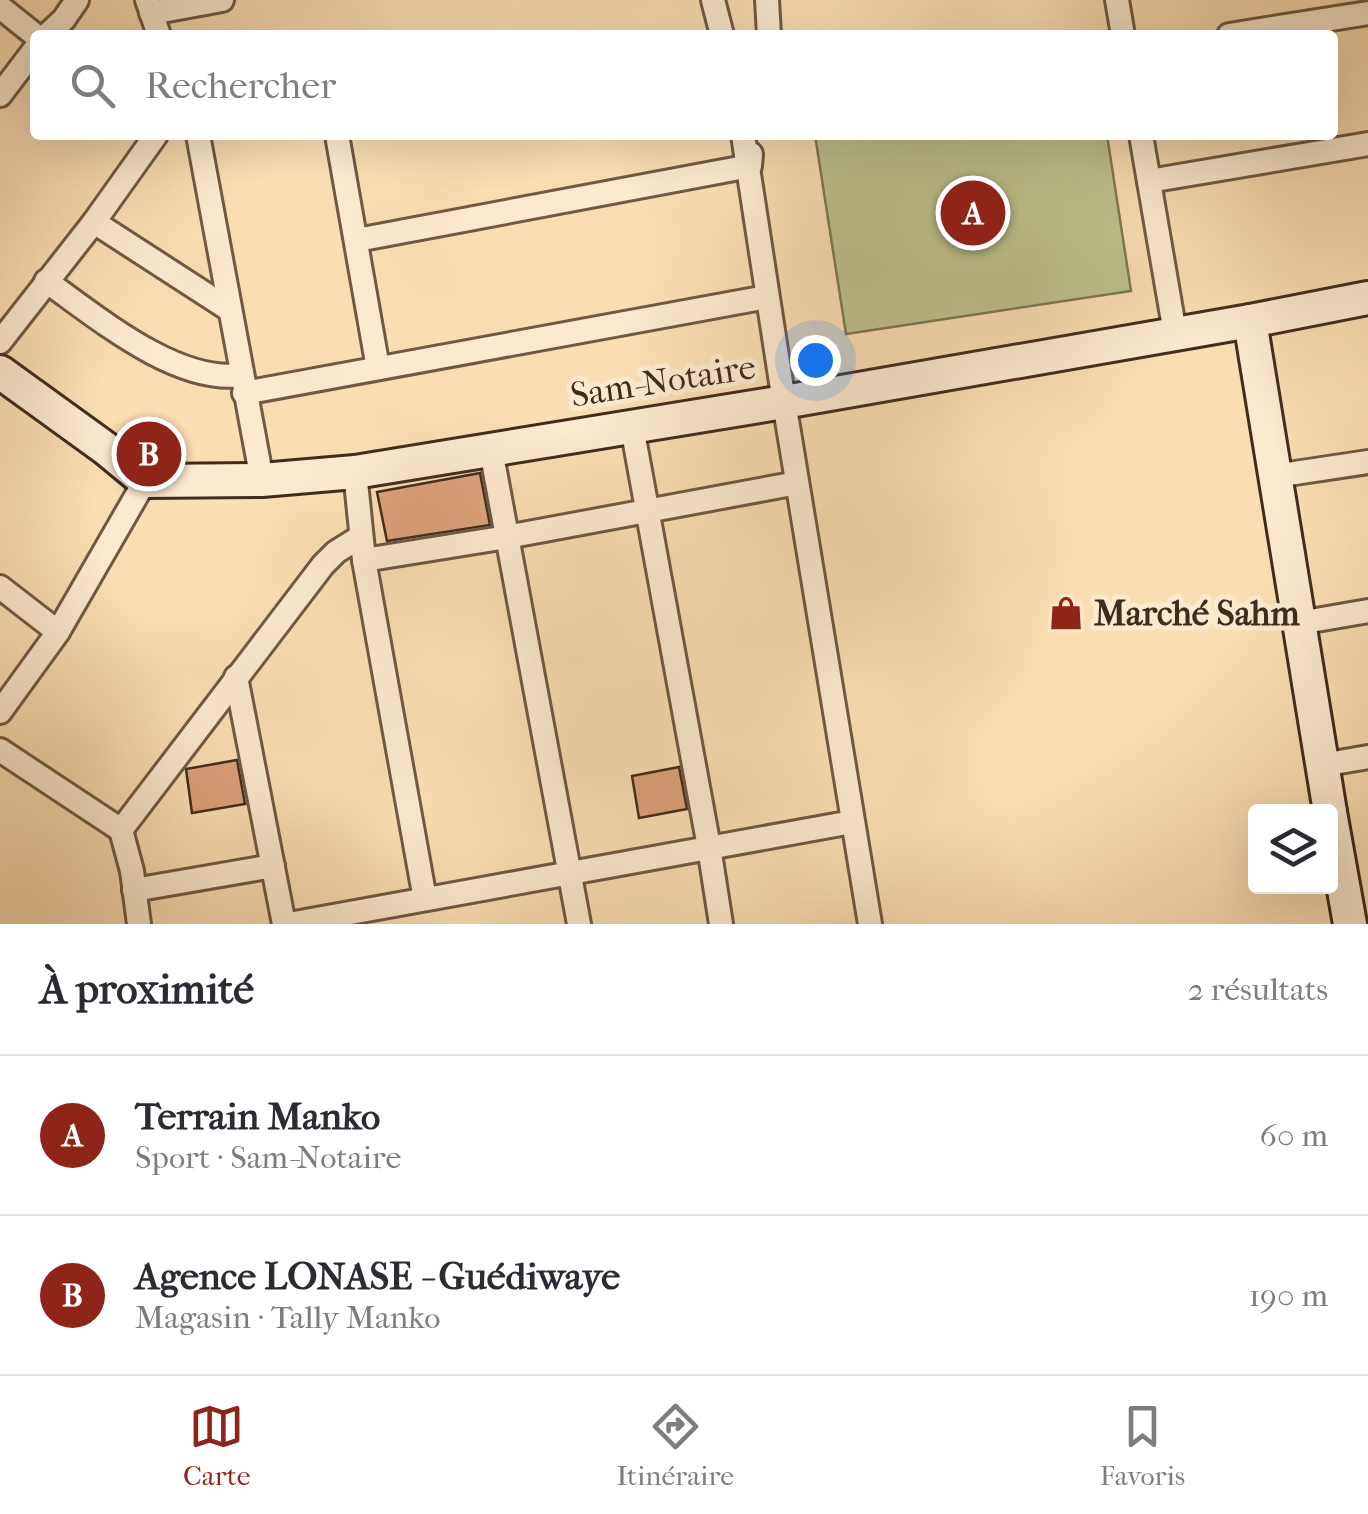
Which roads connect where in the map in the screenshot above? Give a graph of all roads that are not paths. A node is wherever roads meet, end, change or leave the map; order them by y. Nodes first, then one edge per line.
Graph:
1 (77, 0) edge
2 (222, 0) edge
3 (713, 0) edge
4 (767, 0) edge
5 (1117, 0) edge
6 (0, 7) edge
7 (1368, 13) edge
8 (152, 16) edge
9 (52, 30) edge
10 (721, 30) edge
11 (769, 30) edge
12 (1122, 30) edge
13 (1261, 30) edge
14 (30, 31) edge
15 (30, 56) edge
16 (0, 95) edge
17 (152, 140) edge
18 (199, 140) edge
19 (338, 140) edge
20 (745, 140) edge
21 (753, 140) edge
22 (1142, 140) edge
23 (1368, 144) edge
24 (750, 166) junction
25 (1149, 182) junction
26 (94, 222) junction
27 (356, 240) junction
28 (46, 281) junction
29 (767, 297) junction
30 (1368, 298) edge
31 (230, 310) junction
32 (1250, 322) junction
33 (1175, 334) junction
34 (0, 342) edge
35 (378, 368) junction
36 (0, 372) edge
37 (243, 384) junction
38 (784, 402) junction
39 (632, 427) junction
40 (491, 450) junction
41 (1368, 462) edge
42 (355, 472) junction
43 (1276, 476) junction
44 (262, 480) junction
45 (145, 481) junction
46 (797, 483) junction
47 (648, 511) junction
48 (507, 537) junction
49 (362, 549) junction
50 (0, 587) edge
51 (1368, 611) edge
52 (1300, 623) junction
53 (58, 632) junction
54 (236, 677) junction
55 (0, 712) edge
56 (0, 750) edge
57 (1368, 757) edge
58 (1322, 765) junction
59 (1329, 804) edge
60 (852, 822) junction
61 (122, 830) junction
62 (1338, 843) edge
63 (709, 847) junction
64 (273, 866) junction
65 (570, 872) junction
66 (134, 890) junction
67 (425, 899) junction
68 (1355, 909) edge
69 (139, 924) edge
70 (286, 924) edge
71 (579, 924) edge
72 (721, 924) edge
73 (870, 924) edge

1 - 9 street
2 - 8 street
3 - 10 street
4 - 11 street
5 - 12 street
6 - 14 street
7 - 13 street
15 - 16 street
17 - 26 street
18 - 31 street
19 - 27 street
20 - 24 street
21 - 24 street
22 - 25 street
23 - 25 street
24 - 27 street
24 - 29 street
25 - 33 street
26 - 28 street
26 - 31 street
27 - 35 street
28 - 34 street
28 - 37 street
29 - 35 street
29 - 38 street
30 - 32 street, Sam-Notaire
31 - 37 street
32 - 33 street, Sam-Notaire
32 - 43 street
33 - 38 street, Sam-Notaire
35 - 37 street
36 - 45 street
37 - 44 street
38 - 39 street, Sam-Notaire
38 - 46 street
39 - 40 street, Sam-Notaire
39 - 47 street
40 - 42 street, Sam-Notaire
40 - 48 street
41 - 43 street
42 - 44 street, Sam-Notaire
42 - 49 street
43 - 52 street
44 - 45 street, Sam-Notaire
45 - 53 street
46 - 47 street
46 - 60 street
47 - 48 street
47 - 63 street
48 - 49 street
48 - 65 street
49 - 54 street
49 - 67 street
50 - 53 street
51 - 52 street
52 - 58 street
53 - 55 street
54 - 61 street
54 - 64 street
56 - 61 street
57 - 58 street
58 - 59 street
60 - 63 street
60 - 73 street
61 - 66 street
62 - 68 street
63 - 65 street
63 - 72 street
64 - 66 street
64 - 70 street
65 - 67 street
65 - 71 street
66 - 69 street
67 - 70 street

